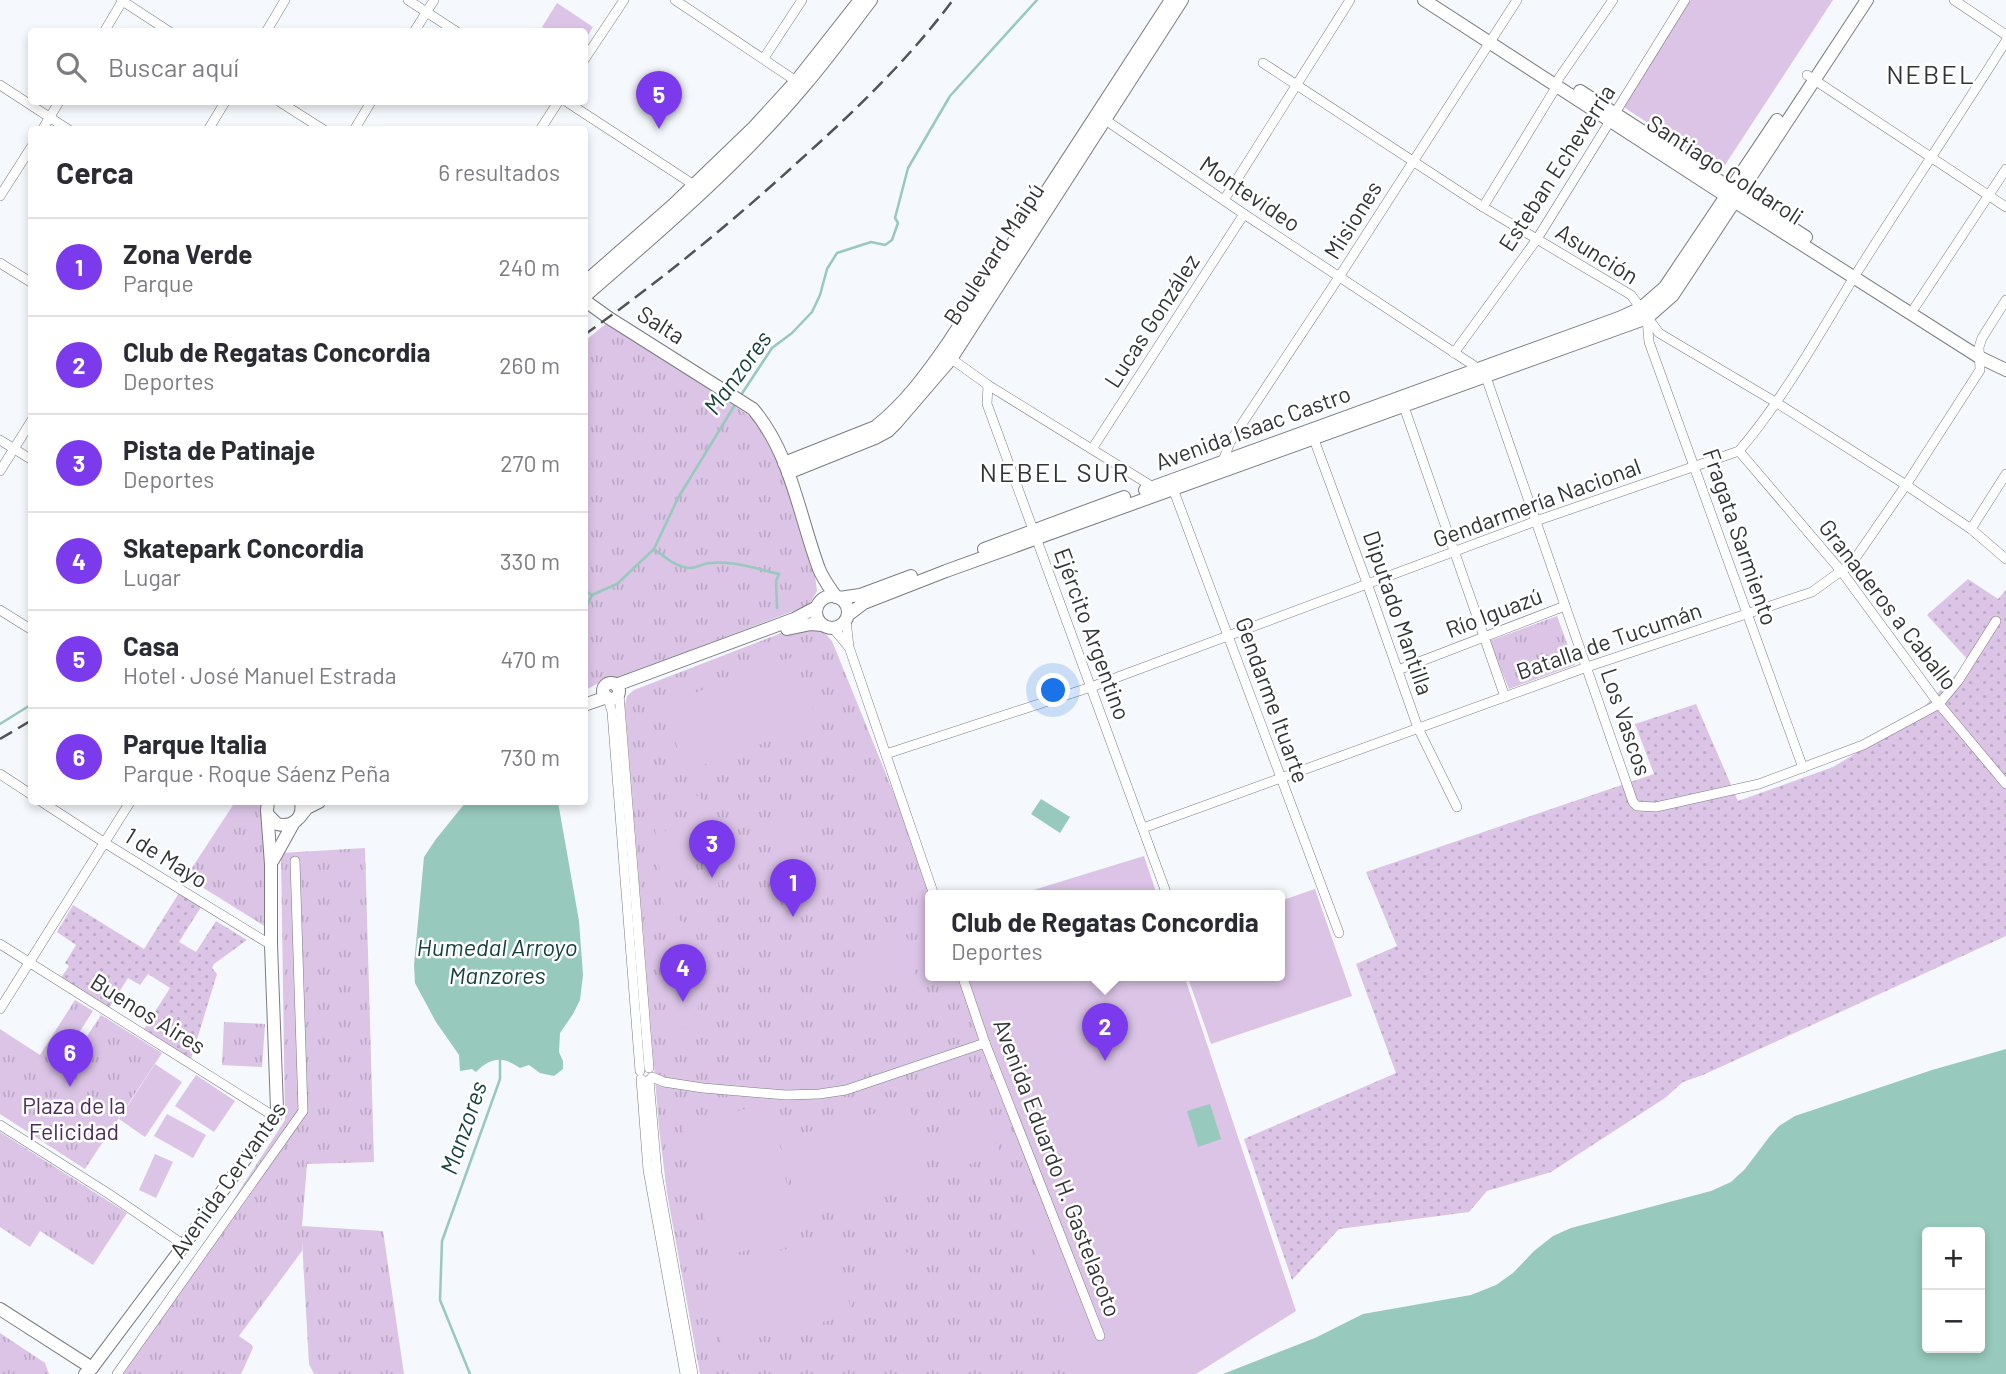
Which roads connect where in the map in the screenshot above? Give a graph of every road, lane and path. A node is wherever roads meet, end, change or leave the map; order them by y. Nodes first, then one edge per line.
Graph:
1 (122, 0) edge
2 (285, 0) edge
3 (408, 0) edge
4 (434, 0) edge
5 (624, 0) edge
6 (675, 0) edge
7 (802, 0) edge
8 (860, 0) edge
9 (871, 0) edge
10 (1171, 0) edge
11 (1182, 0) edge
12 (1350, 0) edge
13 (1424, 0) edge
14 (1438, 0) edge
15 (1517, 0) edge
16 (1613, 0) edge
17 (1685, 0) edge
18 (1857, 0) edge
19 (1867, 0) edge
20 (1954, 0) edge
21 (426, 12) junction
22 (105, 28) edge
23 (164, 28) edge
24 (268, 28) edge
25 (416, 28) edge
26 (451, 28) edge
27 (2006, 35) edge
28 (1492, 39) junction
29 (2006, 41) edge
30 (588, 54) edge
31 (764, 58) junction
32 (1263, 63) dead end
33 (1811, 77) junction
34 (800, 84) junction
35 (1296, 84) junction
36 (1556, 84) junction
37 (0, 85) edge
38 (28, 103) edge
39 (31, 105) edge
40 (58, 105) edge
41 (223, 105) edge
42 (285, 105) edge
43 (369, 105) edge
44 (556, 105) edge
45 (571, 105) edge
46 (50, 117) junction
47 (1101, 117) junction
48 (1613, 117) junction
49 (44, 126) edge
50 (63, 126) edge
51 (210, 126) edge
52 (318, 126) edge
53 (356, 126) edge
54 (543, 126) edge
55 (28, 152) edge
56 (1931, 159) junction
57 (1413, 161) junction
58 (2006, 169) edge
59 (697, 189) junction
60 (1732, 194) junction
61 (0, 196) edge
62 (1988, 196) junction
63 (1224, 200) junction
64 (1483, 207) junction
65 (2006, 208) edge
66 (1244, 214) junction
67 (1537, 239) junction
68 (0, 263) edge
69 (1856, 274) junction
70 (1339, 277) junction
71 (28, 280) edge
72 (588, 281) edge
73 (588, 295) edge
74 (2006, 299) edge
75 (588, 302) edge
76 (1915, 307) junction
77 (1644, 313) junction
78 (1979, 352) junction
79 (1454, 353) junction
80 (946, 355) junction
81 (2006, 364) edge
82 (2006, 370) edge
83 (1482, 373) junction
84 (988, 385) junction
85 (1402, 402) junction
86 (1777, 403) junction
87 (28, 426) edge
88 (1312, 434) junction
89 (0, 440) edge
90 (14, 449) junction
91 (1092, 449) junction
92 (1739, 451) junction
93 (28, 458) edge
94 (1223, 461) junction
95 (1695, 467) junction
96 (786, 468) junction
97 (0, 471) edge
98 (2006, 474) edge
99 (1171, 485) junction
100 (1906, 485) junction
101 (1154, 491) junction
102 (1536, 521) junction
103 (1971, 529) junction
104 (1035, 535) junction
105 (1455, 552) junction
106 (2006, 559) edge
107 (820, 571) junction
108 (1842, 572) junction
109 (1367, 583) junction
110 (838, 597) junction
111 (818, 604) junction
112 (1565, 606) junction
113 (0, 610) edge
114 (1746, 615) junction
115 (847, 617) junction
116 (1996, 621) dead end
117 (827, 627) junction
118 (28, 628) edge
119 (1228, 637) junction
120 (1485, 638) junction
121 (849, 648) junction
122 (1587, 667) junction
123 (1398, 670) junction
124 (1091, 687) junction
125 (612, 693) junction
126 (588, 696) edge
127 (1505, 697) junction
128 (588, 703) edge
129 (1939, 704) junction
130 (1418, 727) junction
131 (886, 754) junction
132 (1802, 768) junction
133 (0, 774) edge
134 (1280, 778) junction
135 (2006, 784) edge
136 (28, 792) edge
137 (46, 805) edge
138 (128, 805) edge
139 (301, 805) edge
140 (313, 805) edge
141 (267, 806) edge
142 (1457, 807) dead end
143 (297, 820) junction
144 (1143, 828) junction
145 (105, 843) junction
146 (295, 861) dead end
147 (271, 863) junction
148 (932, 890) edge
149 (1165, 890) edge
150 (1339, 933) dead end
151 (0, 944) edge
152 (271, 945) junction
153 (29, 962) junction
154 (964, 981) edge
155 (0, 1009) edge
156 (985, 1044) junction
157 (646, 1075) junction
158 (275, 1117) junction
159 (0, 1125) edge
160 (184, 1245) junction
161 (0, 1309) edge
162 (1100, 1336) dead end
163 (89, 1372) edge
164 (117, 1374) edge
165 (685, 1374) edge
166 (693, 1374) edge

1 - 22 street
1 - 23 street
2 - 24 street
3 - 21 street
4 - 21 street
5 - 30 street
6 - 31 street
7 - 31 street
8 - 34 main road
9 - 34 main road
10 - 47 main road, Boulevard Maipú
11 - 47 main road, Boulevard Maipú
12 - 35 street
13 - 28 main road, Santiago Coldaroli
14 - 28 main road, Santiago Coldaroli
15 - 28 street, Misiones
16 - 36 street
17 - 48 street, Esteban Echeverría
18 - 33 main road
19 - 33 main road
20 - 27 street
21 - 25 street
21 - 26 street
28 - 36 main road, Santiago Coldaroli
28 - 57 street, Misiones
29 - 56 street
31 - 34 street
32 - 35 street, Asunción
33 - 56 street
33 - 60 main road
34 - 59 main road
35 - 57 street, Asunción
35 - 63 street
36 - 48 main road, Santiago Coldaroli
36 - 64 street
37 - 38 street
39 - 46 street
40 - 46 street
41 - 51 street
42 - 52 street
43 - 53 street
44 - 54 street
45 - 59 street
46 - 49 street
46 - 50 street
47 - 63 street, Montevideo
47 - 80 main road, Boulevard Maipú
48 - 60 main road, Santiago Coldaroli
48 - 67 street, Esteban Echeverría
55 - 61 street
56 - 62 street
56 - 69 street
57 - 64 street, Asunción
57 - 70 street, Misiones
58 - 62 street
59 - 72 main road
59 - 73 main road
60 - 69 main road, Santiago Coldaroli
60 - 77 main road
62 - 65 street
62 - 76 street
63 - 66 street, Montevideo
64 - 67 street, Asunción
66 - 70 street, Montevideo
66 - 91 street, Lucas González
67 - 77 street, Asunción
67 - 79 street, Esteban Echeverría
68 - 71 street
69 - 76 main road, Santiago Coldaroli
69 - 78 main road, Santiago Coldaroli
69 - 86 street
70 - 79 street, Montevideo
70 - 94 street, Misiones
74 - 78 street, Batalla de Tucumán
75 - 96 main road, Salta
76 - 78 main road, Santiago Coldaroli
77 - 83 main road, Avenida Isaac Castro
77 - 86 street, Asunción
77 - 95 street, Fragata Sarmiento
78 - 81 main road
78 - 82 main road, Santiago Coldaroli
78 - 100 street, Batalla de Tucumán
79 - 83 street, Montevideo
80 - 84 street
80 - 96 main road, Boulevard Maipú
83 - 85 main road, Avenida Isaac Castro
83 - 102 street, Los Vascos
84 - 91 street
84 - 104 street, Ejército Argentino
85 - 88 main road, Avenida Isaac Castro
85 - 105 street
86 - 92 street
86 - 100 street, Asunción
87 - 90 street
88 - 94 main road, Avenida Isaac Castro
88 - 99 main road, Avenida Isaac Castro
88 - 109 street, Diputado Mantilla
89 - 90 street
90 - 93 street
90 - 97 street
91 - 101 street
92 - 95 street, Gendarmería Nacional
92 - 108 street, Granaderos a Caballo
94 - 99 main road, Avenida Isaac Castro
95 - 102 street, Gendarmería Nacional
95 - 114 street, Fragata Sarmiento
96 - 107 main road
98 - 103 street
99 - 101 main road, Avenida Isaac Castro
99 - 119 street, Gendarme Ituarte
100 - 103 street, Asunción
100 - 108 street, Batalla de Tucumán
101 - 104 main road, Avenida Isaac Castro
102 - 105 street, Gendarmería Nacional
102 - 112 street, Los Vascos
103 - 106 street, Asunción
104 - 110 main road, Avenida Isaac Castro
104 - 115 main road, Avenida Isaac Castro
104 - 124 street, Ejército Argentino
105 - 109 street, Gendarmería Nacional
105 - 120 street
107 - 110 main road
107 - 111 main road
108 - 114 street, Batalla de Tucumán
108 - 129 street, Granaderos a Caballo
109 - 119 street, Gendarmería Nacional
109 - 123 street, Diputado Mantilla
110 - 111 main road
110 - 115 main road
111 - 117 main road
111 - 125 main road
112 - 120 street, Río Iguazú
112 - 122 street, Los Vascos
113 - 118 street
114 - 122 street, Batalla de Tucumán
114 - 132 street, Fragata Sarmiento
115 - 117 main road
115 - 121 street
116 - 129 street
117 - 121 street
117 - 125 main road
119 - 124 street, Gendarmería Nacional
119 - 134 street, Gendarme Ituarte
120 - 123 street, Río Iguazú
120 - 127 street
121 - 131 street
122 - 127 street, Batalla de Tucumán
122 - 132 street, Los Vascos
123 - 130 street, Diputado Mantilla
124 - 131 street, Gendarmería Nacional
124 - 144 street, Ejército Argentino
125 - 126 main road
125 - 128 main road
125 - 157 street
127 - 130 street, Batalla de Tucumán
129 - 132 street
129 - 135 street, Granaderos a Caballo
130 - 134 street, Batalla de Tucumán
130 - 142 street, Diputado Mantilla
131 - 148 street
133 - 136 street
134 - 144 street, Batalla de Tucumán
134 - 150 street, Gendarme Ituarte
137 - 145 street, 1 de Mayo
138 - 145 street
139 - 143 main road
140 - 143 main road
141 - 143 main road
141 - 147 main road
143 - 147 main road
144 - 149 street, Ejército Argentino
145 - 152 street, 1 de Mayo
145 - 153 street
146 - 164 street, Avenida Cervantes
147 - 152 main road
151 - 153 street, Buenos Aires
152 - 158 main road
153 - 155 street
153 - 158 street, Buenos Aires
154 - 156 street, Avenida Eduardo H. Gastelacoto
156 - 157 street
156 - 162 street, Avenida Eduardo H. Gastelacoto
157 - 165 street
157 - 166 street
158 - 160 main road
159 - 160 street
160 - 163 main road
161 - 163 main road

